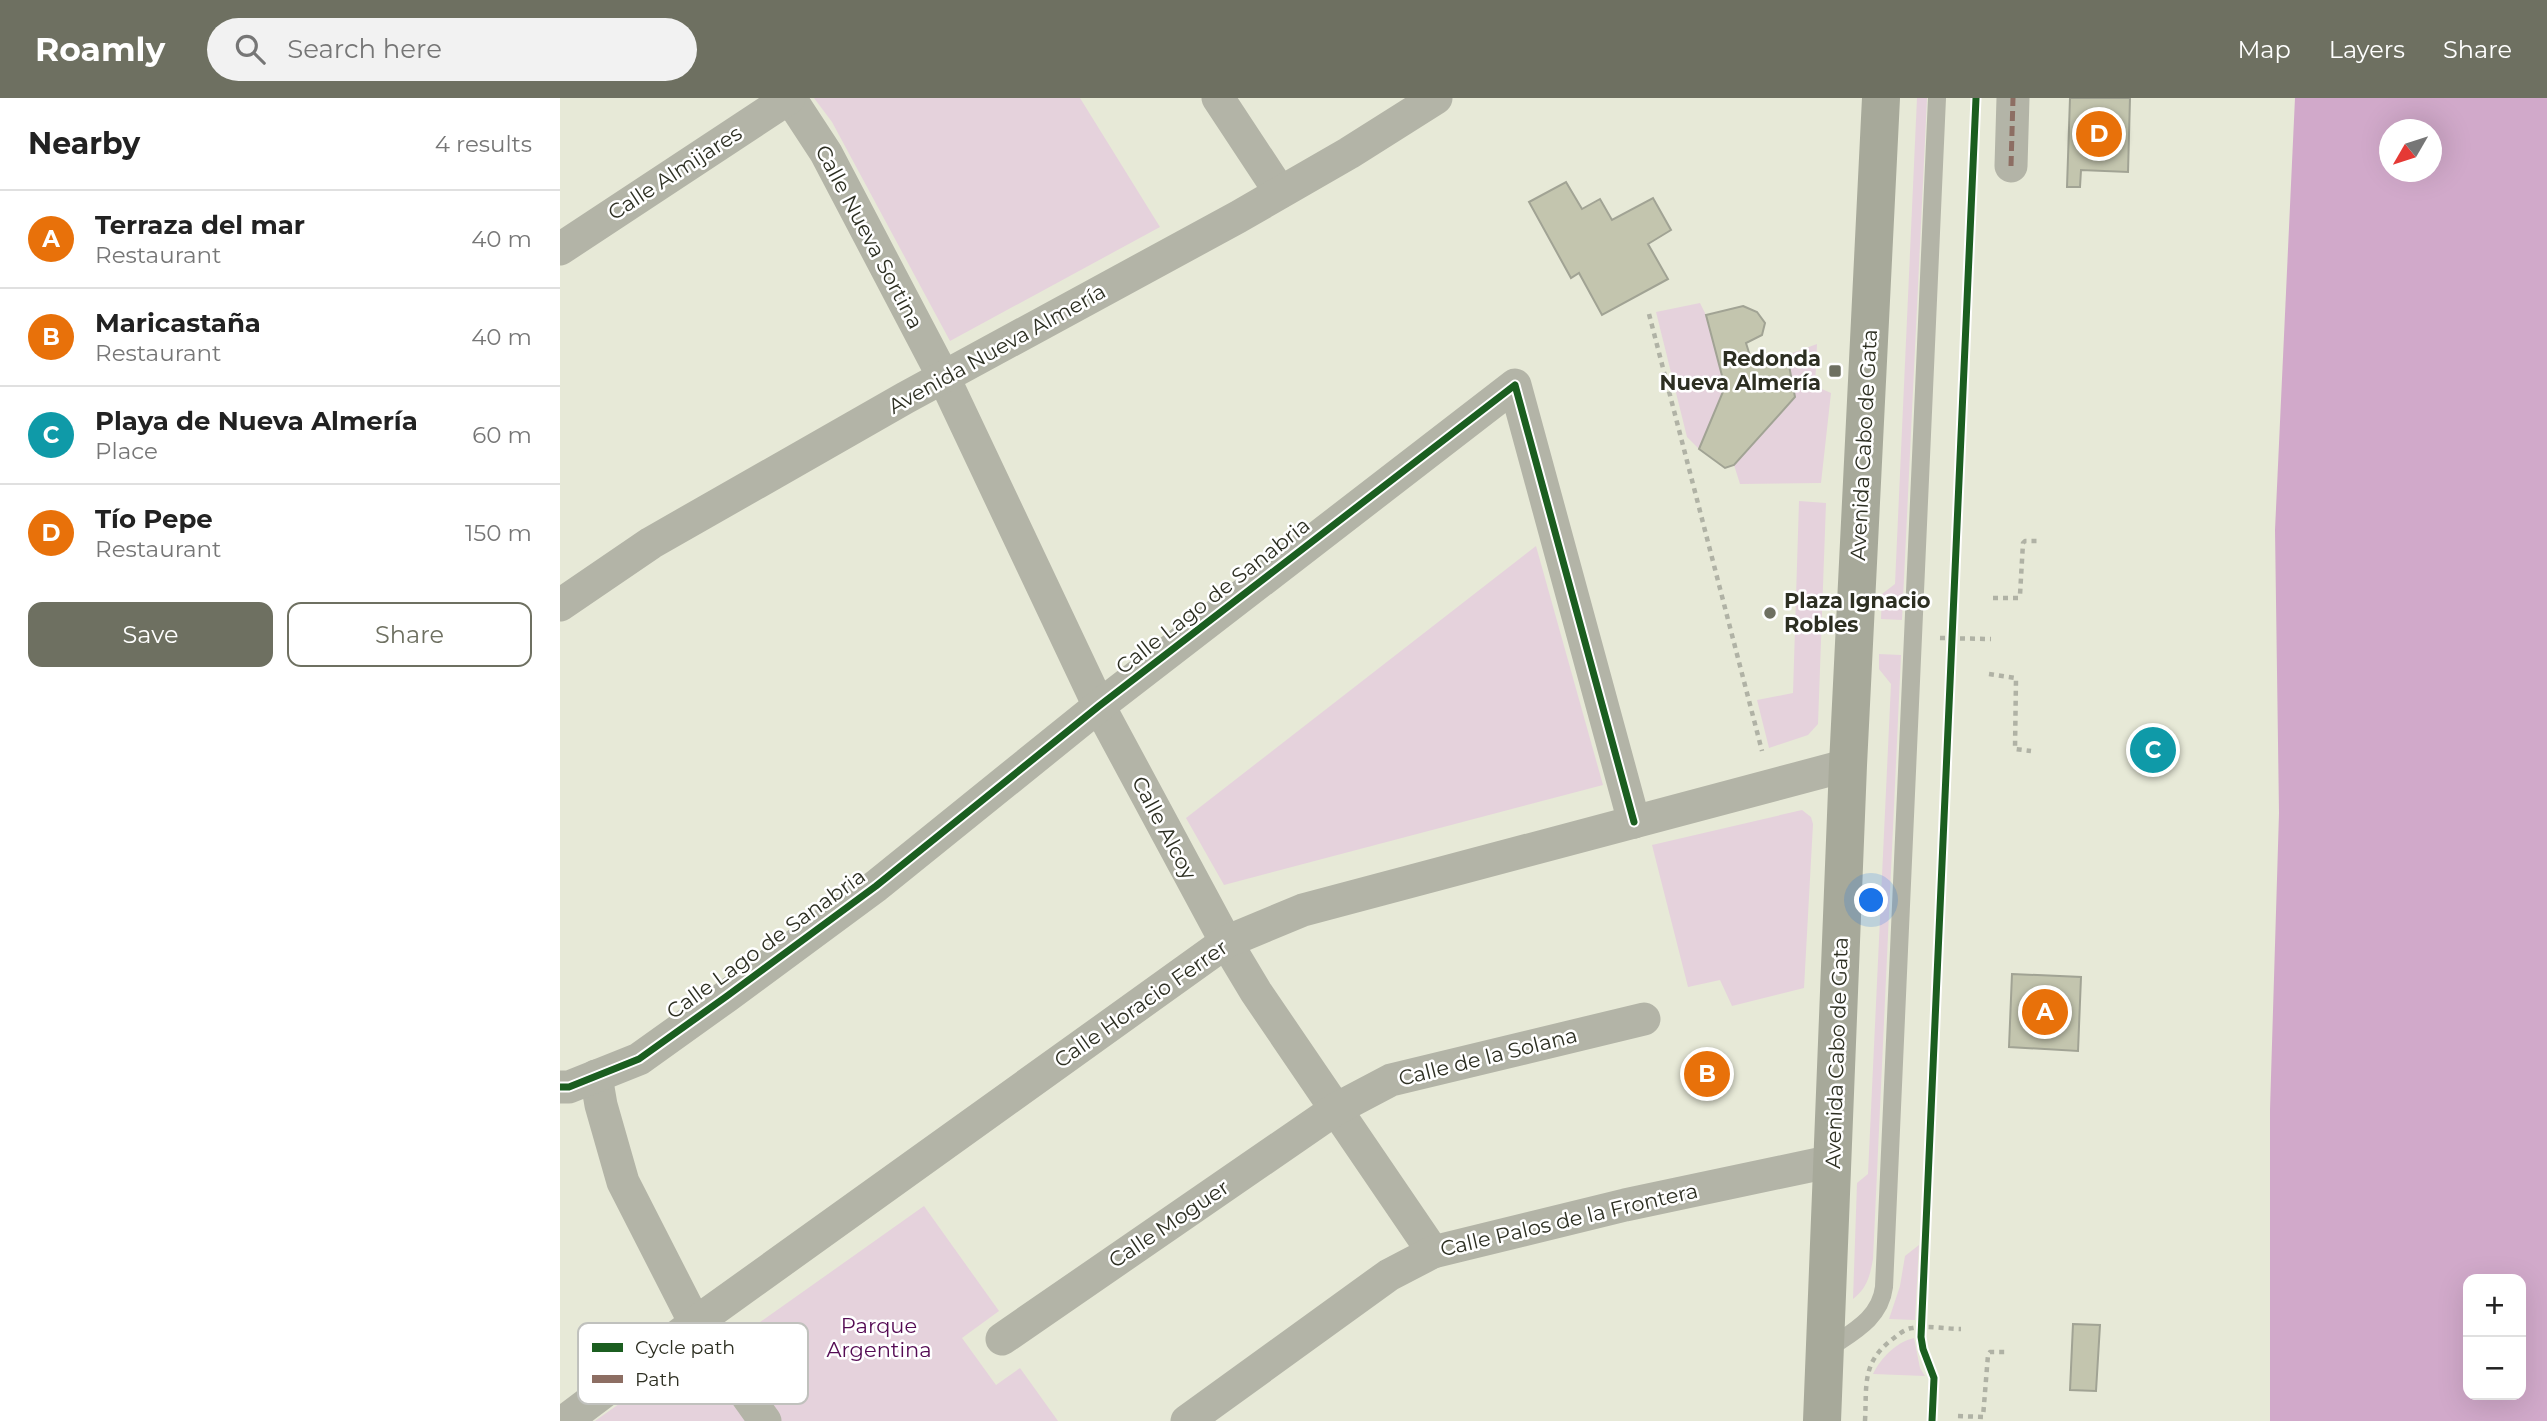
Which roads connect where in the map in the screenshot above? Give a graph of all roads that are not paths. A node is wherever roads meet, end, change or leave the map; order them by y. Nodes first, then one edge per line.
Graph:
1 (790, 98) edge
2 (1218, 98) edge
3 (1436, 98) edge
4 (1881, 98) edge
5 (1937, 98) edge
6 (2013, 98) edge
7 (2011, 166) dead end
8 (1280, 192) junction
9 (560, 249) edge
10 (944, 378) junction
11 (560, 605) edge
12 (1099, 706) junction
13 (1848, 765) junction
14 (1634, 822) junction
15 (1226, 942) junction
16 (1644, 1019) dead end
17 (596, 1076) junction
18 (560, 1087) edge
19 (1336, 1109) junction
20 (1833, 1161) junction
21 (1433, 1252) junction
22 (695, 1323) joint
23 (1002, 1339) dead end
24 (1825, 1351) junction
25 (588, 1404) edge
26 (753, 1404) edge
27 (565, 1421) edge
28 (765, 1421) edge
29 (1187, 1421) edge
30 (1822, 1421) edge

1 - 9 street, Calle Almijares
1 - 10 street, Calle Nueva Sortina
2 - 8 street
3 - 8 street, Avenida Nueva Almería
4 - 13 main road, Avenida Cabo de Gata
5 - 24 lane
6 - 7 street
8 - 10 street, Avenida Nueva Almería
10 - 11 street, Avenida Nueva Almería
10 - 12 street, Calle Alcoy
12 - 14 street, Calle Lago de Sanabria
12 - 15 street, Calle Alcoy
12 - 17 street, Calle Lago de Sanabria
13 - 14 street, Calle Horacio Ferrer
13 - 20 main road, Avenida Cabo de Gata
14 - 15 street, Calle Horacio Ferrer
15 - 19 street, Calle Alcoy
15 - 22 street, Calle Horacio Ferrer
16 - 19 street, Calle de la Solana
17 - 18 street, Calle Lago de Sanabria
17 - 22 street
19 - 21 street, Calle Alcoy
19 - 23 street, Calle Moguer
20 - 21 street, Calle Palos de la Frontera
20 - 24 main road, Avenida Cabo de Gata
21 - 29 street, Calle Palos de la Frontera
24 - 30 main road, Avenida Cabo de Gata
25 - 27 street, Calle Horacio Ferrer
26 - 28 street

